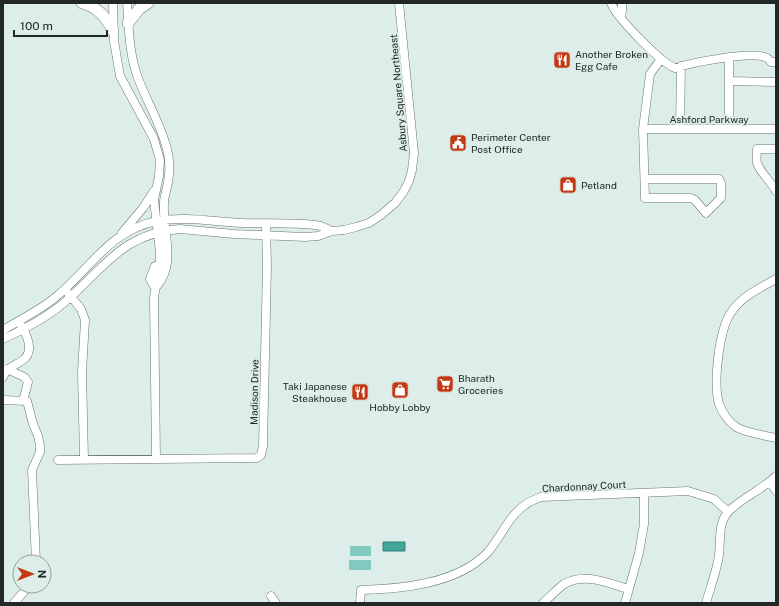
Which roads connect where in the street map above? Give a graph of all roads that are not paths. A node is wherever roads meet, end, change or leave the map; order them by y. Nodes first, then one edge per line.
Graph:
1 (82, 3) edge
2 (113, 3) edge
3 (127, 3) edge
4 (148, 3) edge
5 (399, 3) edge
6 (611, 3) edge
7 (622, 3) edge
8 (621, 17) junction
9 (128, 23) junction
10 (114, 31) junction
11 (729, 57) junction
12 (661, 59) junction
13 (776, 62) edge
14 (681, 66) junction
15 (729, 81) junction
16 (776, 82) edge
17 (729, 115) dead end
18 (643, 129) junction
19 (680, 129) junction
20 (776, 129) edge
21 (776, 149) edge
22 (645, 179) junction
23 (157, 187) junction
24 (776, 191) edge
25 (161, 220) junction
26 (266, 224) junction
27 (162, 231) junction
28 (332, 231) junction
29 (120, 236) junction
30 (266, 236) junction
31 (776, 279) edge
32 (155, 288) junction
33 (65, 289) junction
34 (70, 297) junction
35 (19, 320) junction
36 (24, 328) junction
37 (3, 330) edge
38 (3, 339) edge
39 (5, 373) edge
40 (3, 400) edge
41 (23, 401) junction
42 (776, 438) edge
43 (156, 458) junction
44 (84, 459) junction
45 (58, 460) dead end
46 (773, 479) edge
47 (776, 491) edge
48 (644, 492) junction
49 (728, 512) junction
50 (36, 554) edge
51 (628, 589) junction
52 (22, 594) edge
53 (270, 596) dead end
54 (14, 603) edge
55 (276, 603) edge
56 (360, 603) edge
57 (543, 603) edge
58 (624, 603) edge
59 (706, 603) edge

1 - 10 main road
2 - 10 street
3 - 9 street
4 - 9 main road
5 - 28 street, Asbury Square Northeast
6 - 8 street
7 - 8 street
8 - 12 street
9 - 25 street
10 - 23 street
11 - 13 street
11 - 14 street
11 - 15 street, Ashford Parkway
12 - 14 street
12 - 18 street
14 - 19 street
15 - 16 street
15 - 17 street, Ashford Parkway
18 - 19 street, Ashford Parkway
18 - 22 street
19 - 20 street, Ashford Parkway
21 - 24 street
22 - 22 street
23 - 25 street
23 - 29 street
25 - 26 street, Asbury Square Northeast
25 - 27 street
25 - 29 street, Asbury Square Northeast
26 - 28 street, Asbury Square Northeast
26 - 30 street, Madison Drive
27 - 30 street, Asbury Square Northeast
27 - 32 street
27 - 32 street
27 - 34 street, Asbury Square Northeast
28 - 30 street, Asbury Square Northeast
29 - 33 street
30 - 43 street, Madison Drive
31 - 42 street
32 - 43 street
33 - 34 street
33 - 35 street
34 - 36 street, Asbury Square Northeast
34 - 44 street
35 - 36 street
35 - 37 street
36 - 38 street, Asbury Square Northeast
36 - 39 street
39 - 41 street
40 - 41 street
41 - 50 street
43 - 44 street, Madison Drive
44 - 45 street, Madison Drive
46 - 47 street
46 - 49 street
48 - 49 street, Chardonnay Court
48 - 51 street
48 - 56 street, Chardonnay Court
49 - 59 street
51 - 57 street
51 - 58 street
52 - 54 street
53 - 55 street

